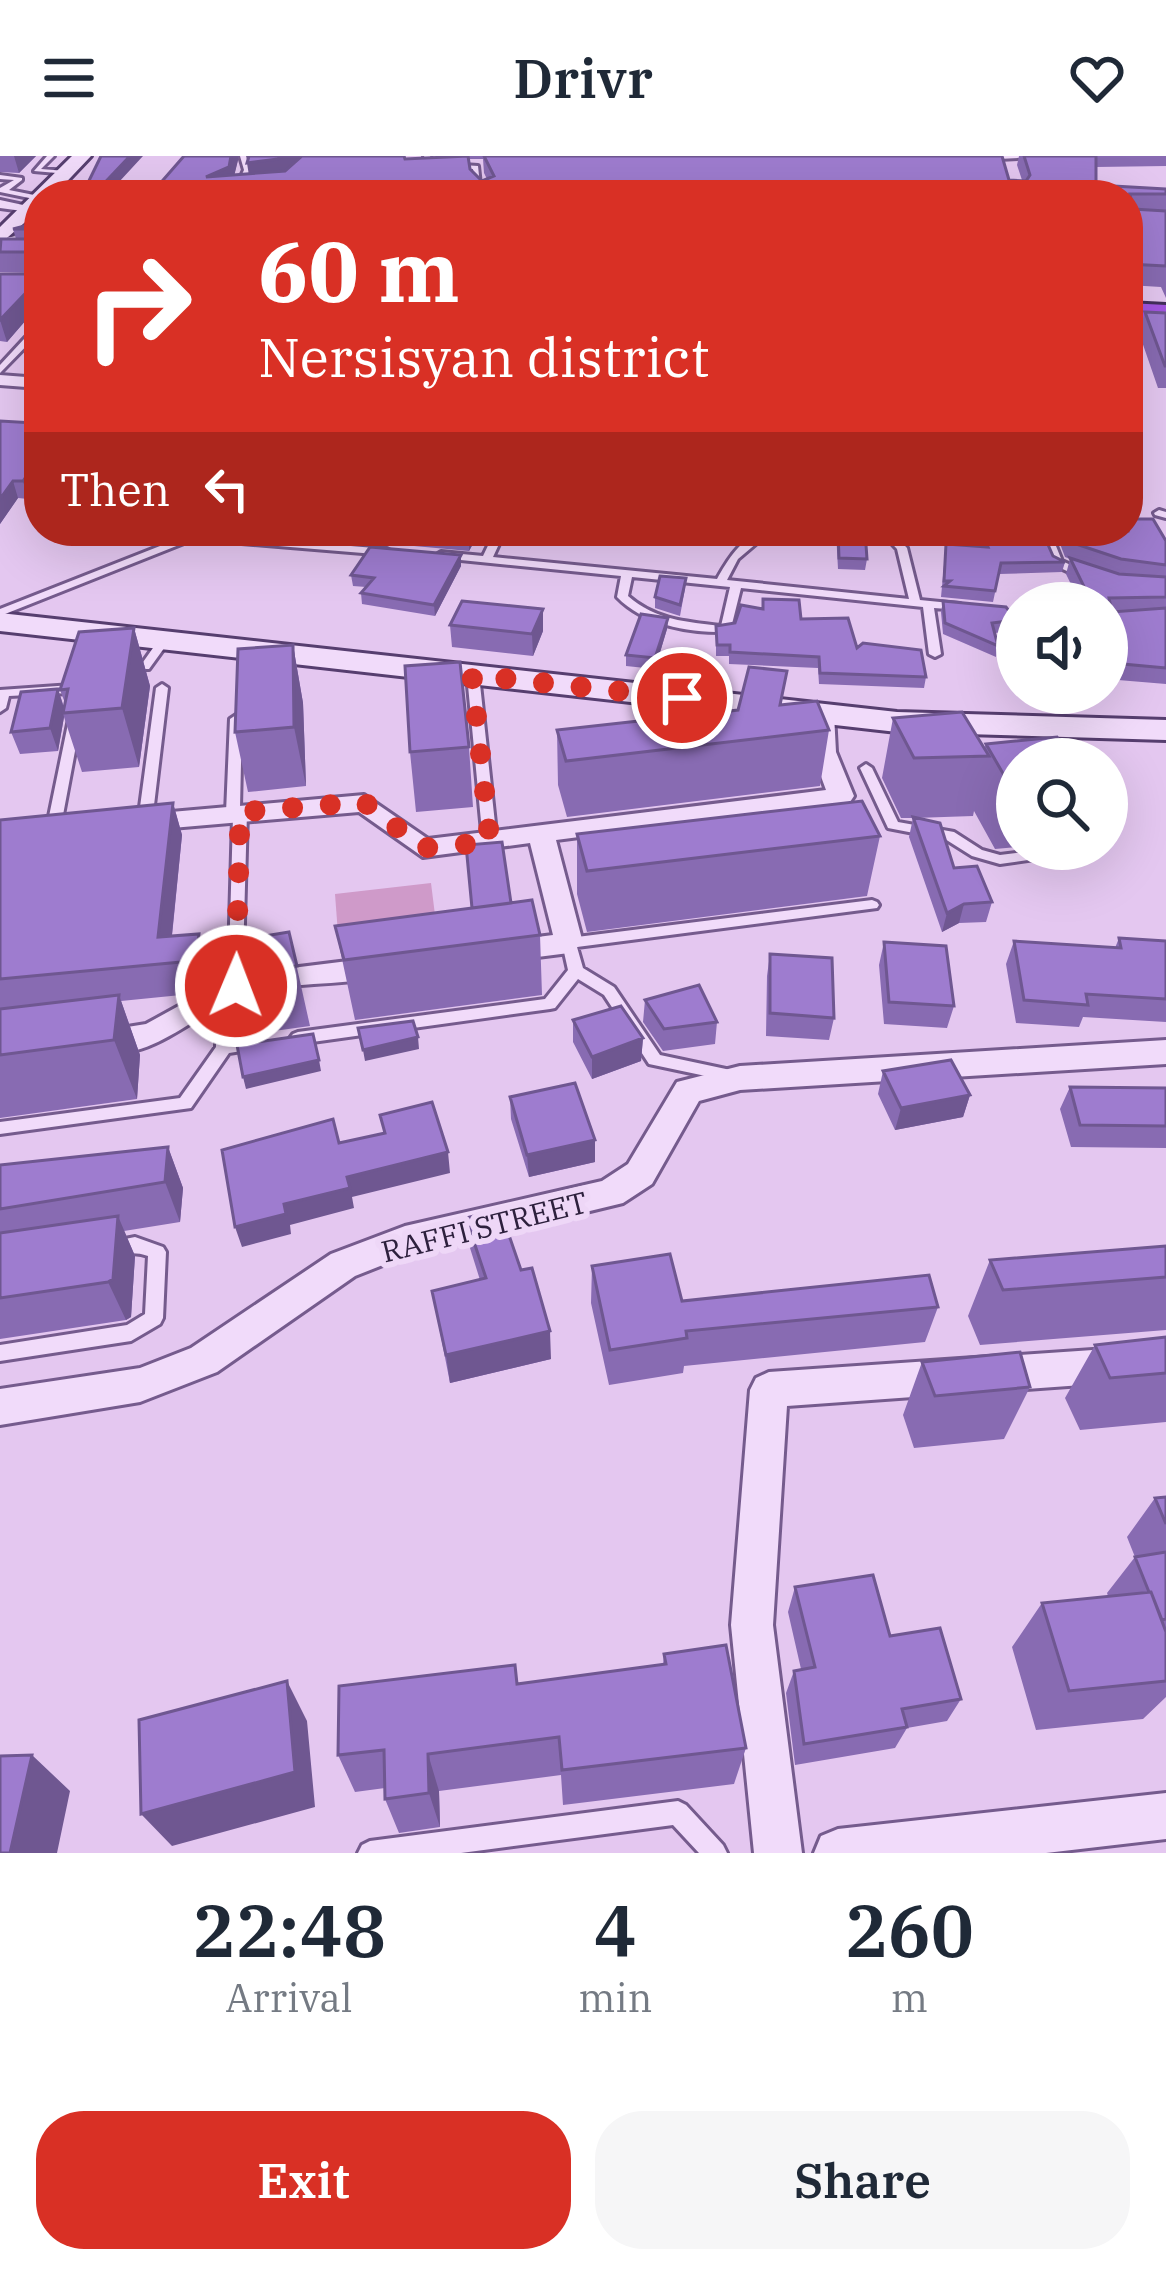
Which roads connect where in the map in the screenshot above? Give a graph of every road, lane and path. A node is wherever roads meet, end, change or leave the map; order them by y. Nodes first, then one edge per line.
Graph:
1 (51, 156) edge
2 (82, 156) edge
3 (427, 156) edge
4 (1050, 156) edge
5 (1004, 157) edge
6 (940, 158) edge
7 (493, 166) edge
8 (476, 167) junction
9 (66, 172) junction
10 (1010, 176) edge
11 (0, 177) edge
12 (58, 180) edge
13 (477, 180) edge
14 (2, 195) edge
15 (24, 214) edge
16 (0, 239) edge
17 (24, 344) edge
18 (0, 370) edge
19 (166, 546) edge
20 (329, 546) edge
21 (493, 546) edge
22 (748, 546) edge
23 (900, 546) edge
24 (1051, 546) edge
25 (396, 552) edge
26 (419, 554) edge
27 (487, 558) junction
28 (627, 574) junction
29 (1099, 578) edge
30 (720, 584) junction
31 (736, 586) junction
32 (922, 604) junction
33 (973, 608) edge
34 (0, 618) edge
35 (935, 654) dead end
36 (472, 675) junction
37 (162, 688) dead end
38 (0, 708) edge
39 (236, 710) edge
40 (822, 714) junction
41 (1166, 730) edge
42 (866, 768) dead end
43 (237, 812) junction
44 (145, 822) junction
45 (76, 829) junction
46 (18, 836) edge
47 (542, 836) junction
48 (490, 842) junction
49 (996, 859) edge
50 (872, 904) dead end
51 (480, 955) edge
52 (573, 957) junction
53 (413, 963) edge
54 (230, 991) junction
55 (65, 1046) edge
56 (224, 1048) junction
57 (1166, 1052) edge
58 (740, 1078) junction
59 (0, 1128) edge
60 (90, 1251) edge
61 (0, 1353) edge
62 (1166, 1362) edge
63 (0, 1407) edge
64 (1166, 1816) edge
65 (370, 1853) edge
66 (715, 1853) edge
67 (778, 1853) edge
68 (838, 1853) edge

1 - 9 lane
2 - 9 street
3 - 8 lane
4 - 5 street
5 - 6 street
5 - 10 street
7 - 8 lane
8 - 13 lane
9 - 12 street
11 - 14 lane
15 - 16 street
17 - 18 lane
19 - 34 lane
20 - 25 lane
21 - 27 lane
22 - 30 lane
23 - 32 lane
24 - 29 lane
26 - 27 lane
27 - 28 lane
28 - 30 lane
28 - 31 lane
30 - 31 lane
31 - 32 lane
32 - 33 lane
32 - 35 lane
34 - 36 street
36 - 40 street
36 - 48 lane
37 - 44 lane
38 - 45 lane
39 - 43 lane
40 - 41 street
40 - 47 street
42 - 49 lane
43 - 44 street
43 - 48 street
43 - 54 lane
44 - 45 street
45 - 46 street
47 - 48 street
47 - 52 street
50 - 52 lane
51 - 52 street
52 - 56 lane
52 - 58 lane
53 - 54 street
54 - 55 street
54 - 56 lane
56 - 59 lane
57 - 58 street, RAFFI STREET
58 - 63 street, RAFFI STREET
60 - 61 lane
62 - 67 street
64 - 68 street
65 - 66 lane

